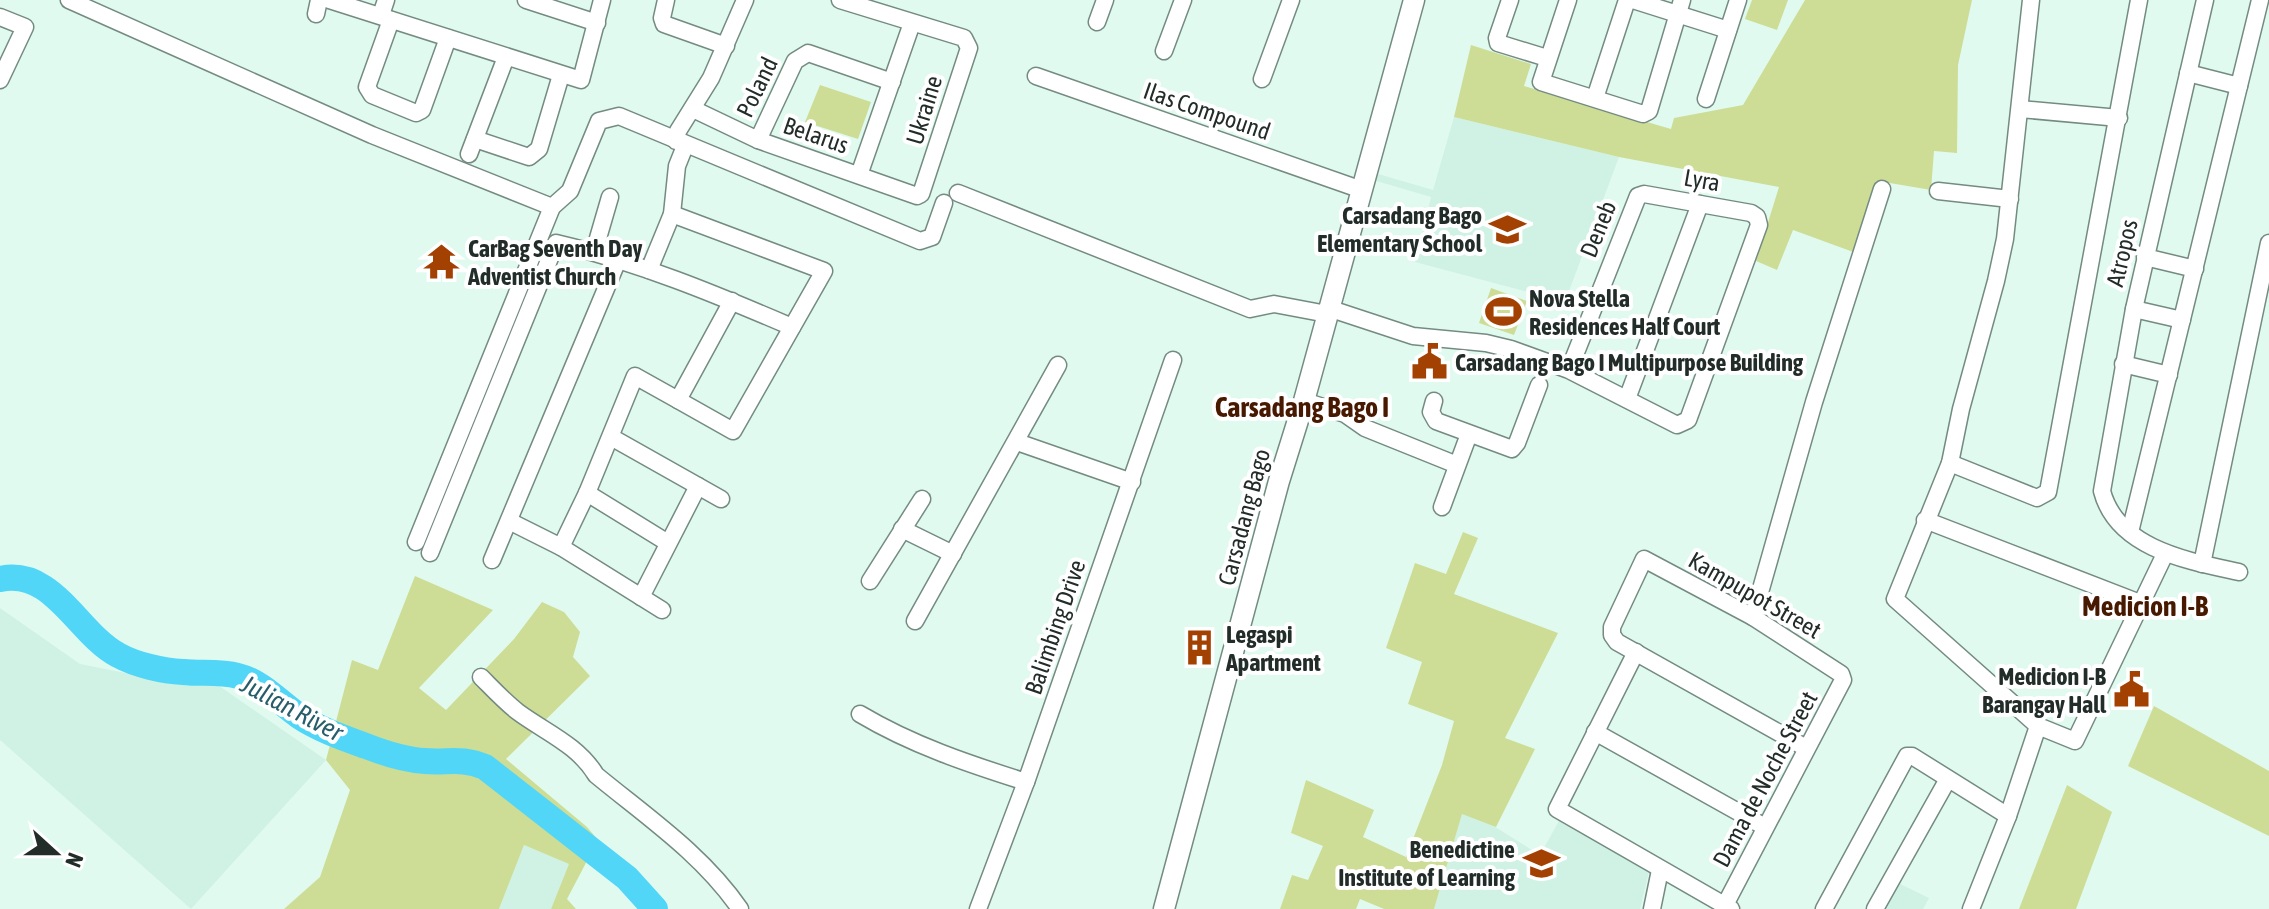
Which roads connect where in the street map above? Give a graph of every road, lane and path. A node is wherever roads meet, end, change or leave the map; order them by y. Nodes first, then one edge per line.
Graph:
1 (69, 0) edge
2 (329, 0) edge
3 (526, 0) edge
4 (602, 0) edge
5 (666, 0) edge
6 (745, 0) edge
7 (840, 0) edge
8 (1105, 0) edge
9 (1291, 0) edge
10 (1414, 0) edge
11 (1510, 0) edge
12 (1568, 0) edge
13 (1630, 0) edge
14 (1738, 0) edge
15 (2031, 0) edge
16 (2139, 0) edge
17 (2205, 0) edge
18 (2260, 0) edge
19 (1181, 1) edge
20 (1680, 7) edge
21 (386, 12) edge
22 (0, 17) edge
23 (1097, 22) dead end
24 (597, 23) junction
25 (912, 23) junction
26 (1728, 30) junction
27 (448, 38) junction
28 (726, 46) junction
29 (1164, 51) dead end
30 (506, 57) junction
31 (1547, 58) junction
32 (2188, 73) junction
33 (561, 75) junction
34 (1036, 76) dead end
35 (1, 78) edge
36 (1262, 79) dead end
37 (892, 82) junction
38 (2239, 86) junction
39 (1595, 98) junction
40 (1706, 99) dead end
41 (693, 109) junction
42 (2020, 109) junction
43 (2119, 118) junction
44 (680, 139) junction
45 (758, 140) junction
46 (859, 175) junction
47 (1882, 189) dead end
48 (1362, 190) junction
49 (925, 191) joint
50 (1938, 191) dead end
51 (1638, 196) joint
52 (610, 197) dead end
53 (2010, 199) junction
54 (1700, 204) junction
55 (552, 207) junction
56 (672, 214) junction
57 (2269, 243) edge
58 (594, 252) junction
59 (2145, 257) junction
60 (618, 260) junction
61 (2195, 269) junction
62 (649, 270) junction
63 (732, 301) junction
64 (2134, 309) junction
65 (1328, 311) junction
66 (2182, 320) junction
67 (792, 327) junction
68 (1173, 360) dead end
69 (2123, 364) junction
70 (1058, 365) dead end
71 (1569, 370) junction
72 (2169, 375) junction
73 (1539, 385) dead end
74 (1627, 399) junction
75 (678, 400) junction
76 (1304, 401) junction
77 (1434, 401) dead end
78 (1469, 434) junction
79 (611, 437) junction
80 (1017, 442) junction
81 (1950, 463) junction
82 (1457, 465) junction
83 (1132, 482) junction
84 (698, 486) junction
85 (587, 493) junction
86 (721, 499) dead end
87 (922, 499) dead end
88 (1442, 507) dead end
89 (1925, 520) junction
90 (509, 521) junction
91 (902, 529) junction
92 (2130, 532) junction
93 (416, 542) dead end
94 (668, 543) junction
95 (561, 547) junction
96 (430, 553) dead end
97 (953, 554) junction
98 (2165, 554) junction
99 (492, 560) dead end
100 (2202, 564) junction
101 (2239, 572) dead end
102 (870, 581) dead end
103 (641, 597) junction
104 (2140, 603) junction
105 (662, 610) dead end
106 (1753, 617) junction
107 (915, 621) dead end
108 (1636, 652) junction
109 (1841, 674) joint
110 (481, 677) dead end
111 (860, 714) dead end
112 (2038, 726) junction
113 (1595, 732) junction
114 (1806, 748) junction
115 (1948, 779) junction
116 (1026, 782) junction
117 (2008, 816) junction
118 (1765, 827) junction
119 (1660, 870) junction
120 (1728, 907) edge
121 (740, 909) edge
122 (978, 909) edge
123 (1164, 909) edge
124 (1652, 909) edge
125 (1824, 909) edge
126 (1875, 909) edge
127 (1971, 909) edge

1 - 55 street
2 - 21 street
3 - 24 street
4 - 24 street
5 - 28 street
6 - 28 street
7 - 25 street
8 - 23 street
9 - 36 street
10 - 48 street, Carsadang Bago
11 - 31 street
12 - 31 street
13 - 20 street
13 - 39 street
14 - 26 street
15 - 42 street
16 - 43 street
17 - 32 street, Atropos
18 - 38 street
19 - 29 street
20 - 26 street
20 - 39 street
21 - 27 street
21 - 27 street
22 - 35 street
24 - 33 street
25 - 37 street
25 - 49 street, Ukraine
26 - 40 street
27 - 30 street
28 - 41 street
30 - 33 street
30 - 33 street
31 - 39 street
32 - 38 street
32 - 59 street, Atropos
34 - 48 street, Ilas Compound
37 - 45 street, Poland
37 - 46 street
38 - 61 street
41 - 44 street
41 - 45 street, Belarus
42 - 43 street
42 - 53 street
43 - 81 street
44 - 55 street
44 - 56 street
44 - 65 street
45 - 46 street, Belarus
46 - 49 street, Belarus
47 - 106 street
48 - 65 street, Carsadang Bago
50 - 53 street
51 - 54 street, Lyra
51 - 71 street, Deneb
52 - 58 street
53 - 81 street
54 - 74 street
54 - 74 street, Lyra
55 - 93 street
56 - 62 street
56 - 67 street
57 - 100 street
58 - 60 street
58 - 96 street
59 - 61 street
59 - 64 street, Atropos
60 - 62 street
60 - 90 street
61 - 66 street
62 - 63 street
63 - 67 street
63 - 75 street
64 - 66 street
64 - 69 street, Atropos
65 - 71 street
65 - 76 street, Carsadang Bago
66 - 72 street
67 - 75 street
68 - 83 street, Balimbing Drive
69 - 72 street
69 - 92 street, Atropos
70 - 80 street
71 - 74 street
72 - 92 street
73 - 78 street
75 - 79 street
76 - 82 street
76 - 123 street, Carsadang Bago
77 - 78 street
78 - 82 street
79 - 84 street
79 - 85 street
80 - 83 street
80 - 97 street
81 - 89 street
82 - 88 street
83 - 116 street, Balimbing Drive
84 - 86 street
84 - 94 street
85 - 94 street
85 - 95 street
87 - 91 street
89 - 104 street
89 - 112 street
90 - 95 street
90 - 99 street
91 - 97 street
91 - 102 street
92 - 98 street
94 - 103 street
95 - 103 street
97 - 107 street
98 - 100 street
98 - 104 street
100 - 101 street
103 - 105 street
104 - 112 street
106 - 108 street, Kampupot Street
106 - 109 street, Kampupot Street
108 - 113 street
108 - 114 street
109 - 114 street, Dama de Noche Street
110 - 121 street
111 - 116 street
112 - 117 street
113 - 118 street
113 - 119 street
114 - 118 street, Dama de Noche Street
115 - 117 street
115 - 125 street
115 - 126 street
116 - 122 street, Balimbing Drive
117 - 127 street
118 - 120 street, Dama de Noche Street
119 - 120 street
119 - 124 street

